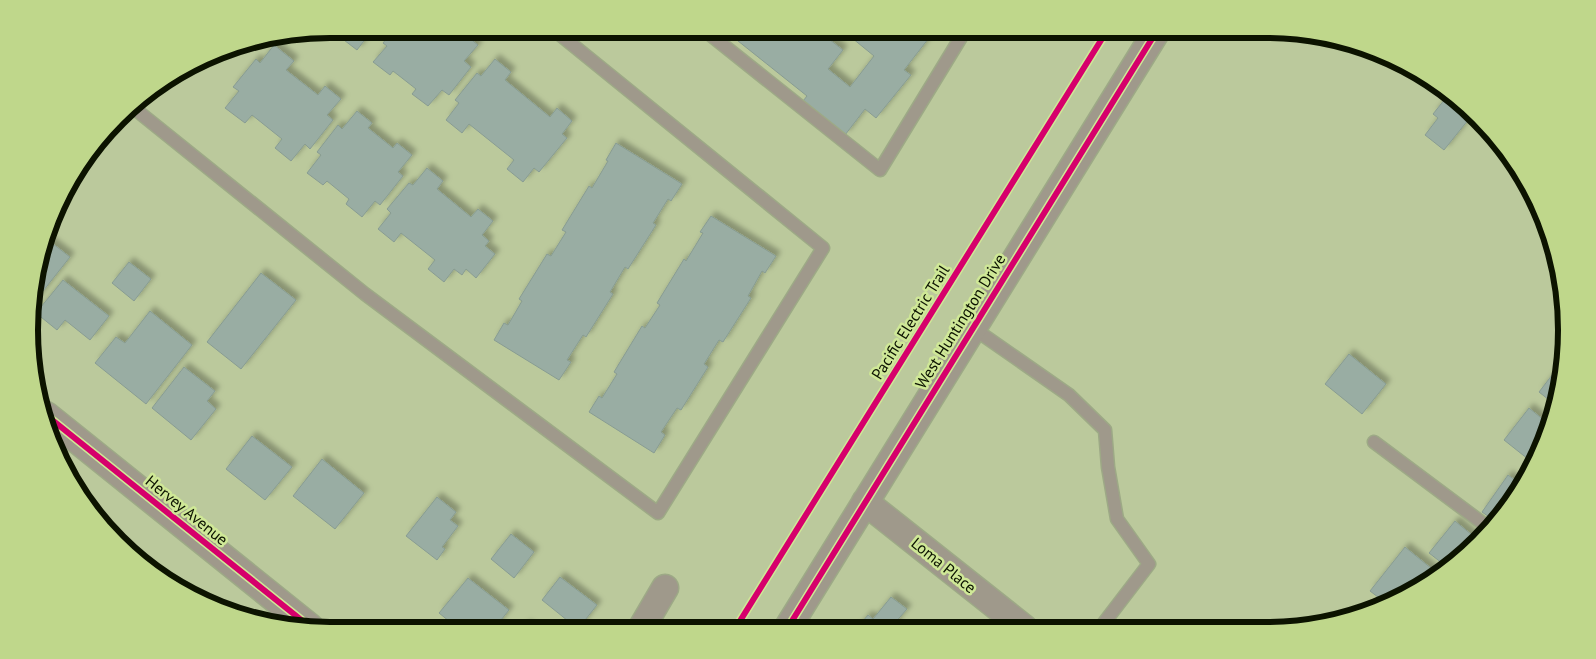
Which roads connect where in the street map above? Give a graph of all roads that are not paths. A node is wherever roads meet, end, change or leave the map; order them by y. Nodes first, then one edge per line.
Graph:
1 (564, 38) edge
2 (714, 38) edge
3 (961, 38) edge
4 (1152, 38) edge
5 (137, 110) edge
6 (972, 328) junction
7 (52, 420) edge
8 (1374, 442) dead end
9 (865, 502) junction
10 (1484, 524) edge
11 (665, 588) dead end
12 (301, 620) edge
13 (644, 622) edge
14 (791, 622) edge
15 (1006, 622) edge
16 (1105, 622) edge

1 - 5 lane
2 - 3 lane
4 - 6 street, West Huntington Drive
6 - 9 street, West Huntington Drive
6 - 16 lane
7 - 12 street, Hervey Avenue
8 - 10 lane
9 - 14 street, West Huntington Drive
9 - 15 street, Loma Place
11 - 13 street

